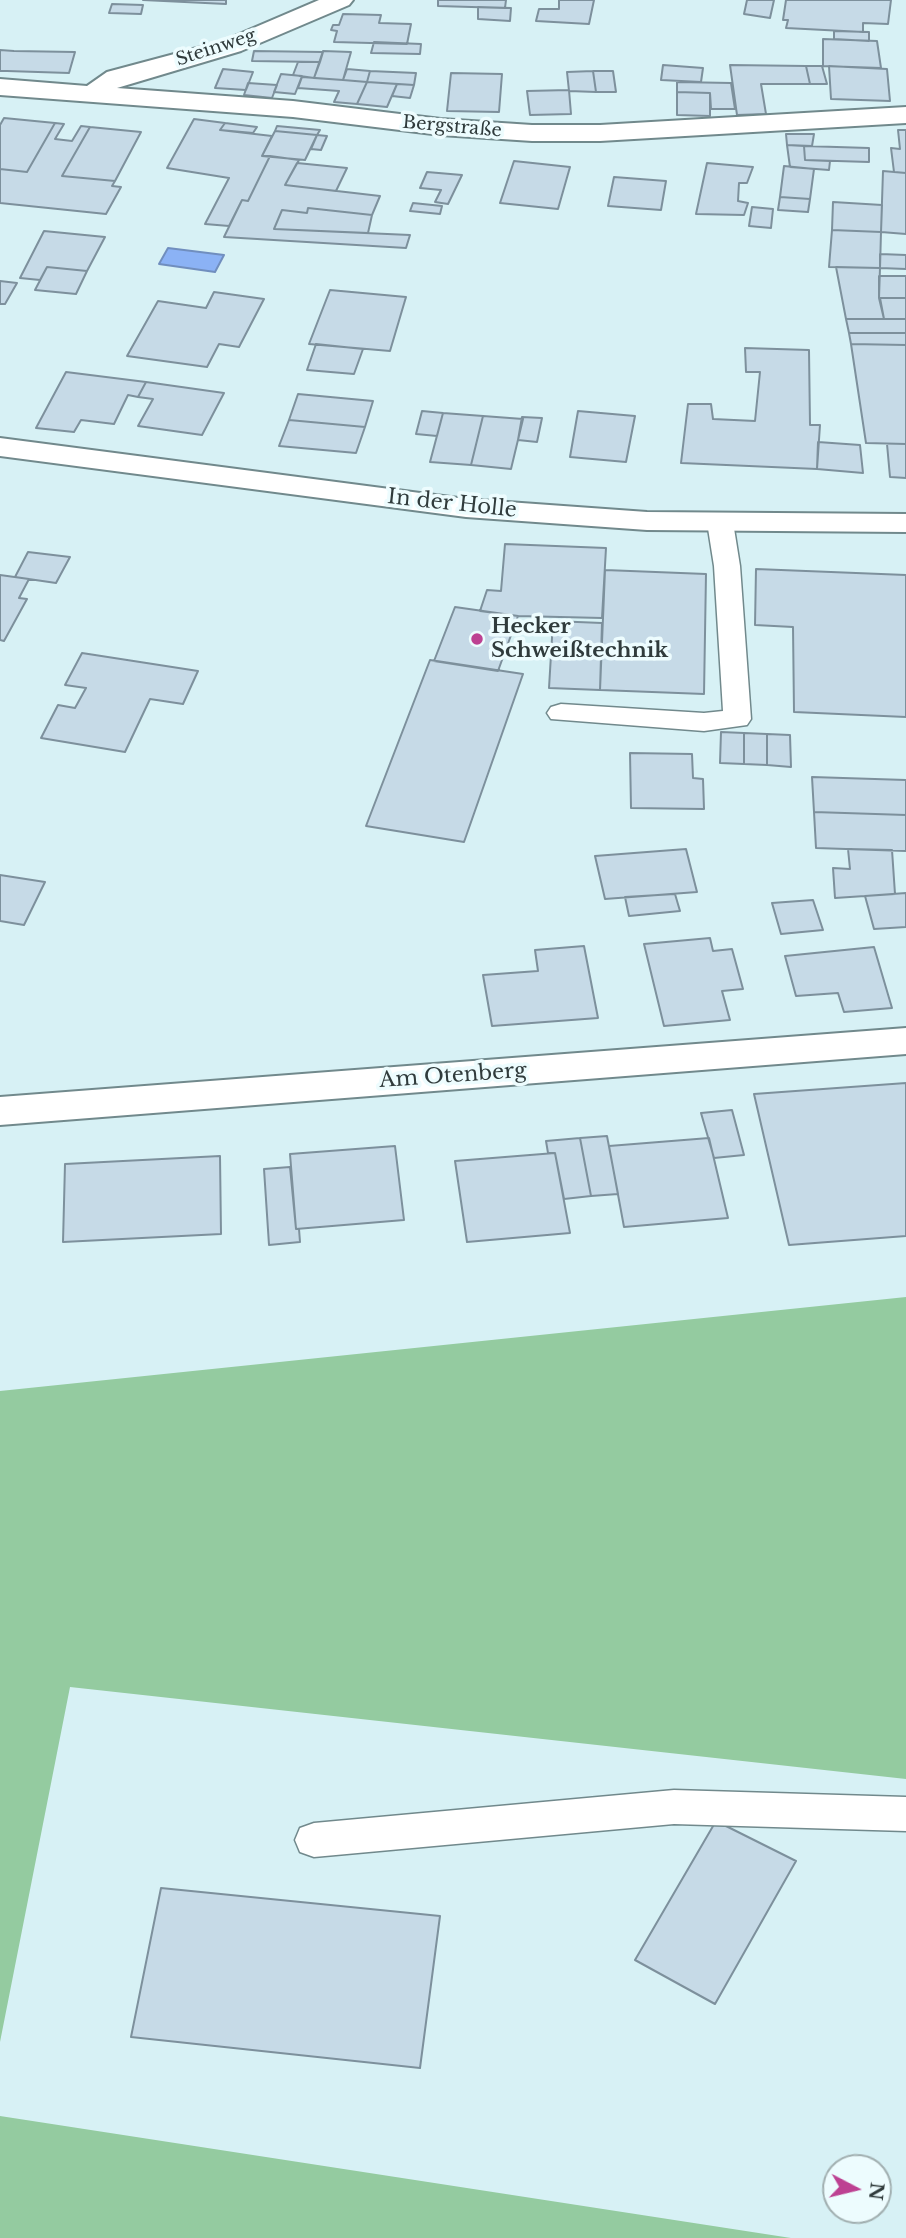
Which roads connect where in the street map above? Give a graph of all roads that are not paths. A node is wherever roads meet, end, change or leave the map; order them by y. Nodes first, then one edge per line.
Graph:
1 (340, 0) edge
2 (0, 87) edge
3 (90, 93) junction
4 (906, 115) edge
5 (0, 447) edge
6 (720, 522) junction
7 (906, 523) edge
8 (561, 713) dead end
9 (906, 1041) edge
10 (0, 1111) edge
11 (906, 1814) edge
12 (314, 1840) dead end

1 - 3 street, Steinweg
2 - 3 street, Bergstraße
3 - 4 street, Bergstraße
5 - 6 street, In der Holle
6 - 7 street, In der Holle
6 - 8 lane
9 - 10 street, Am Otenberg
11 - 12 lane

